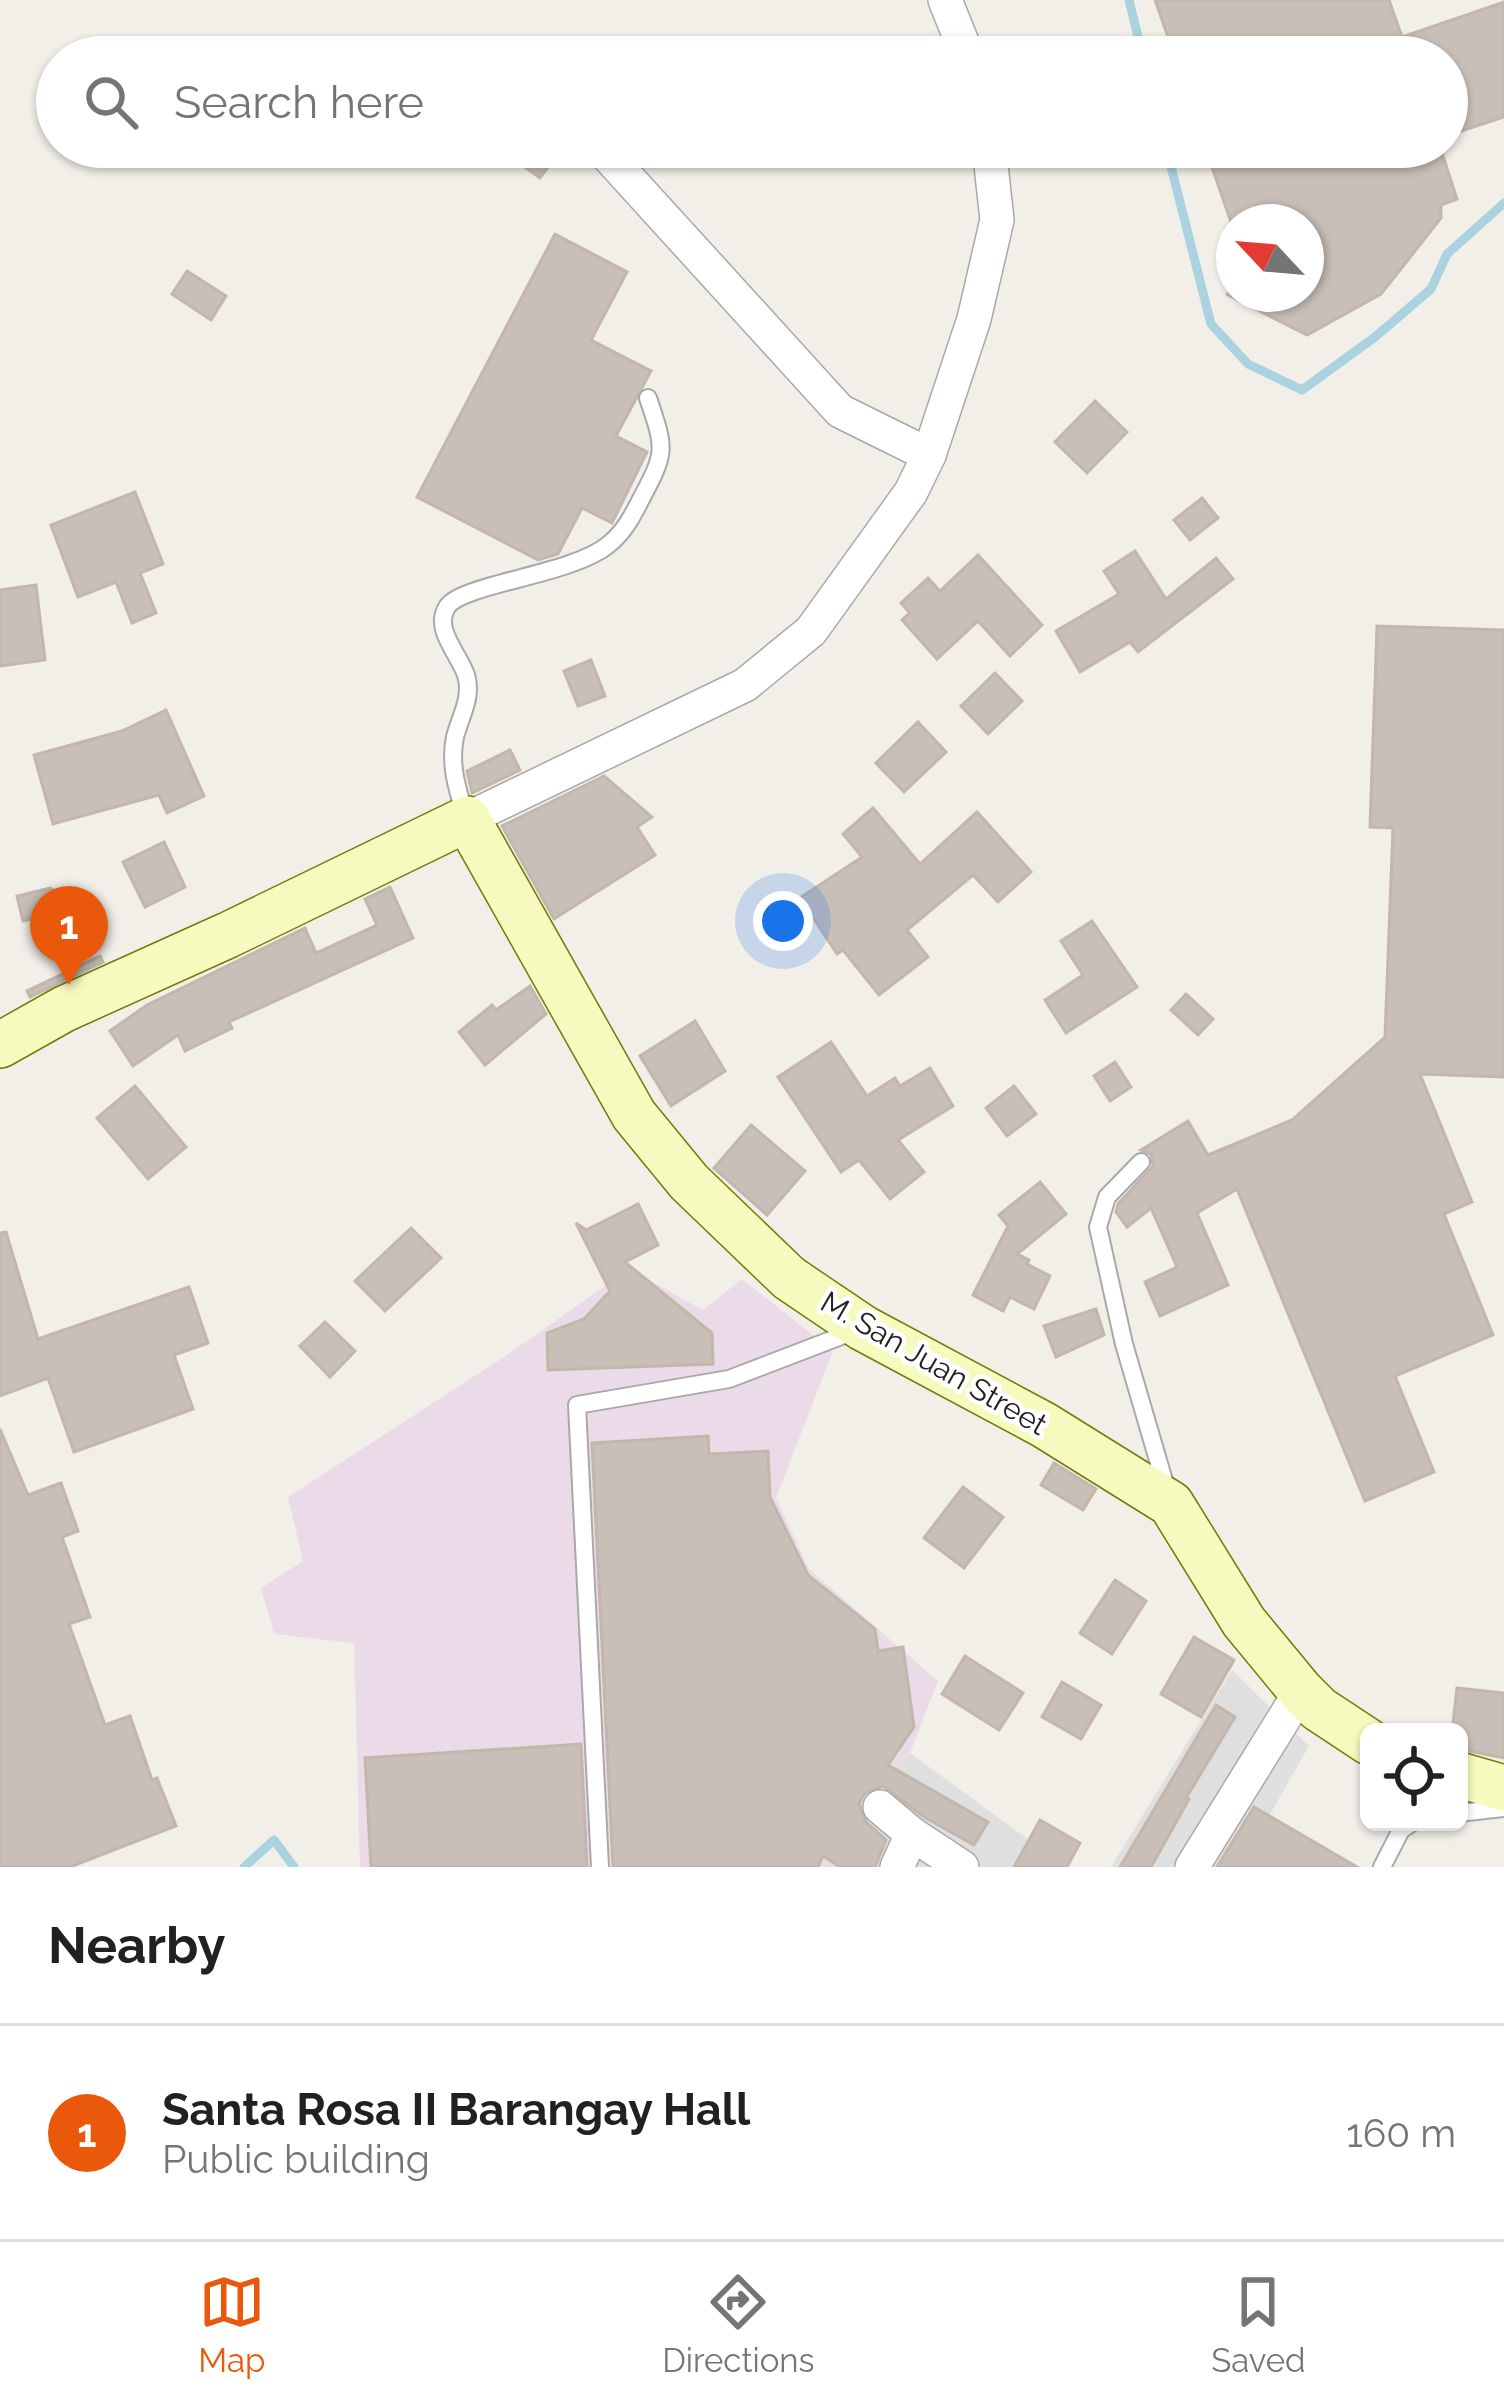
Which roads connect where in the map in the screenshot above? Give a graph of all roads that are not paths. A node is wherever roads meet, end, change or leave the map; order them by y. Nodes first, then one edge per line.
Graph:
1 (945, 0) edge
2 (960, 36) edge
3 (619, 168) edge
4 (991, 168) edge
5 (648, 398) dead end
6 (929, 455) junction
7 (467, 819) junction
8 (0, 1045) edge
9 (1141, 1162) dead end
10 (863, 1328) junction
11 (1171, 1504) junction
12 (1301, 1690) junction
13 (1360, 1736) edge
14 (1468, 1778) edge
15 (1504, 1788) edge
16 (880, 1807) dead end
17 (1504, 1808) edge
18 (1468, 1812) edge
19 (1400, 1831) edge
20 (912, 1834) junction
21 (600, 1867) edge
22 (897, 1867) edge
23 (962, 1867) edge
24 (1192, 1867) edge
25 (1382, 1867) edge

1 - 2 street
3 - 6 street
4 - 6 street
5 - 7 lane
6 - 7 street
7 - 8 street
7 - 10 street, M. San Juan Street
9 - 11 lane
10 - 11 street, M. San Juan Street
10 - 21 lane
11 - 12 street, M. San Juan Street
12 - 13 street, M. San Juan Street
12 - 24 street
14 - 15 street
16 - 20 street
17 - 18 lane
19 - 25 lane
20 - 22 street
20 - 23 street

